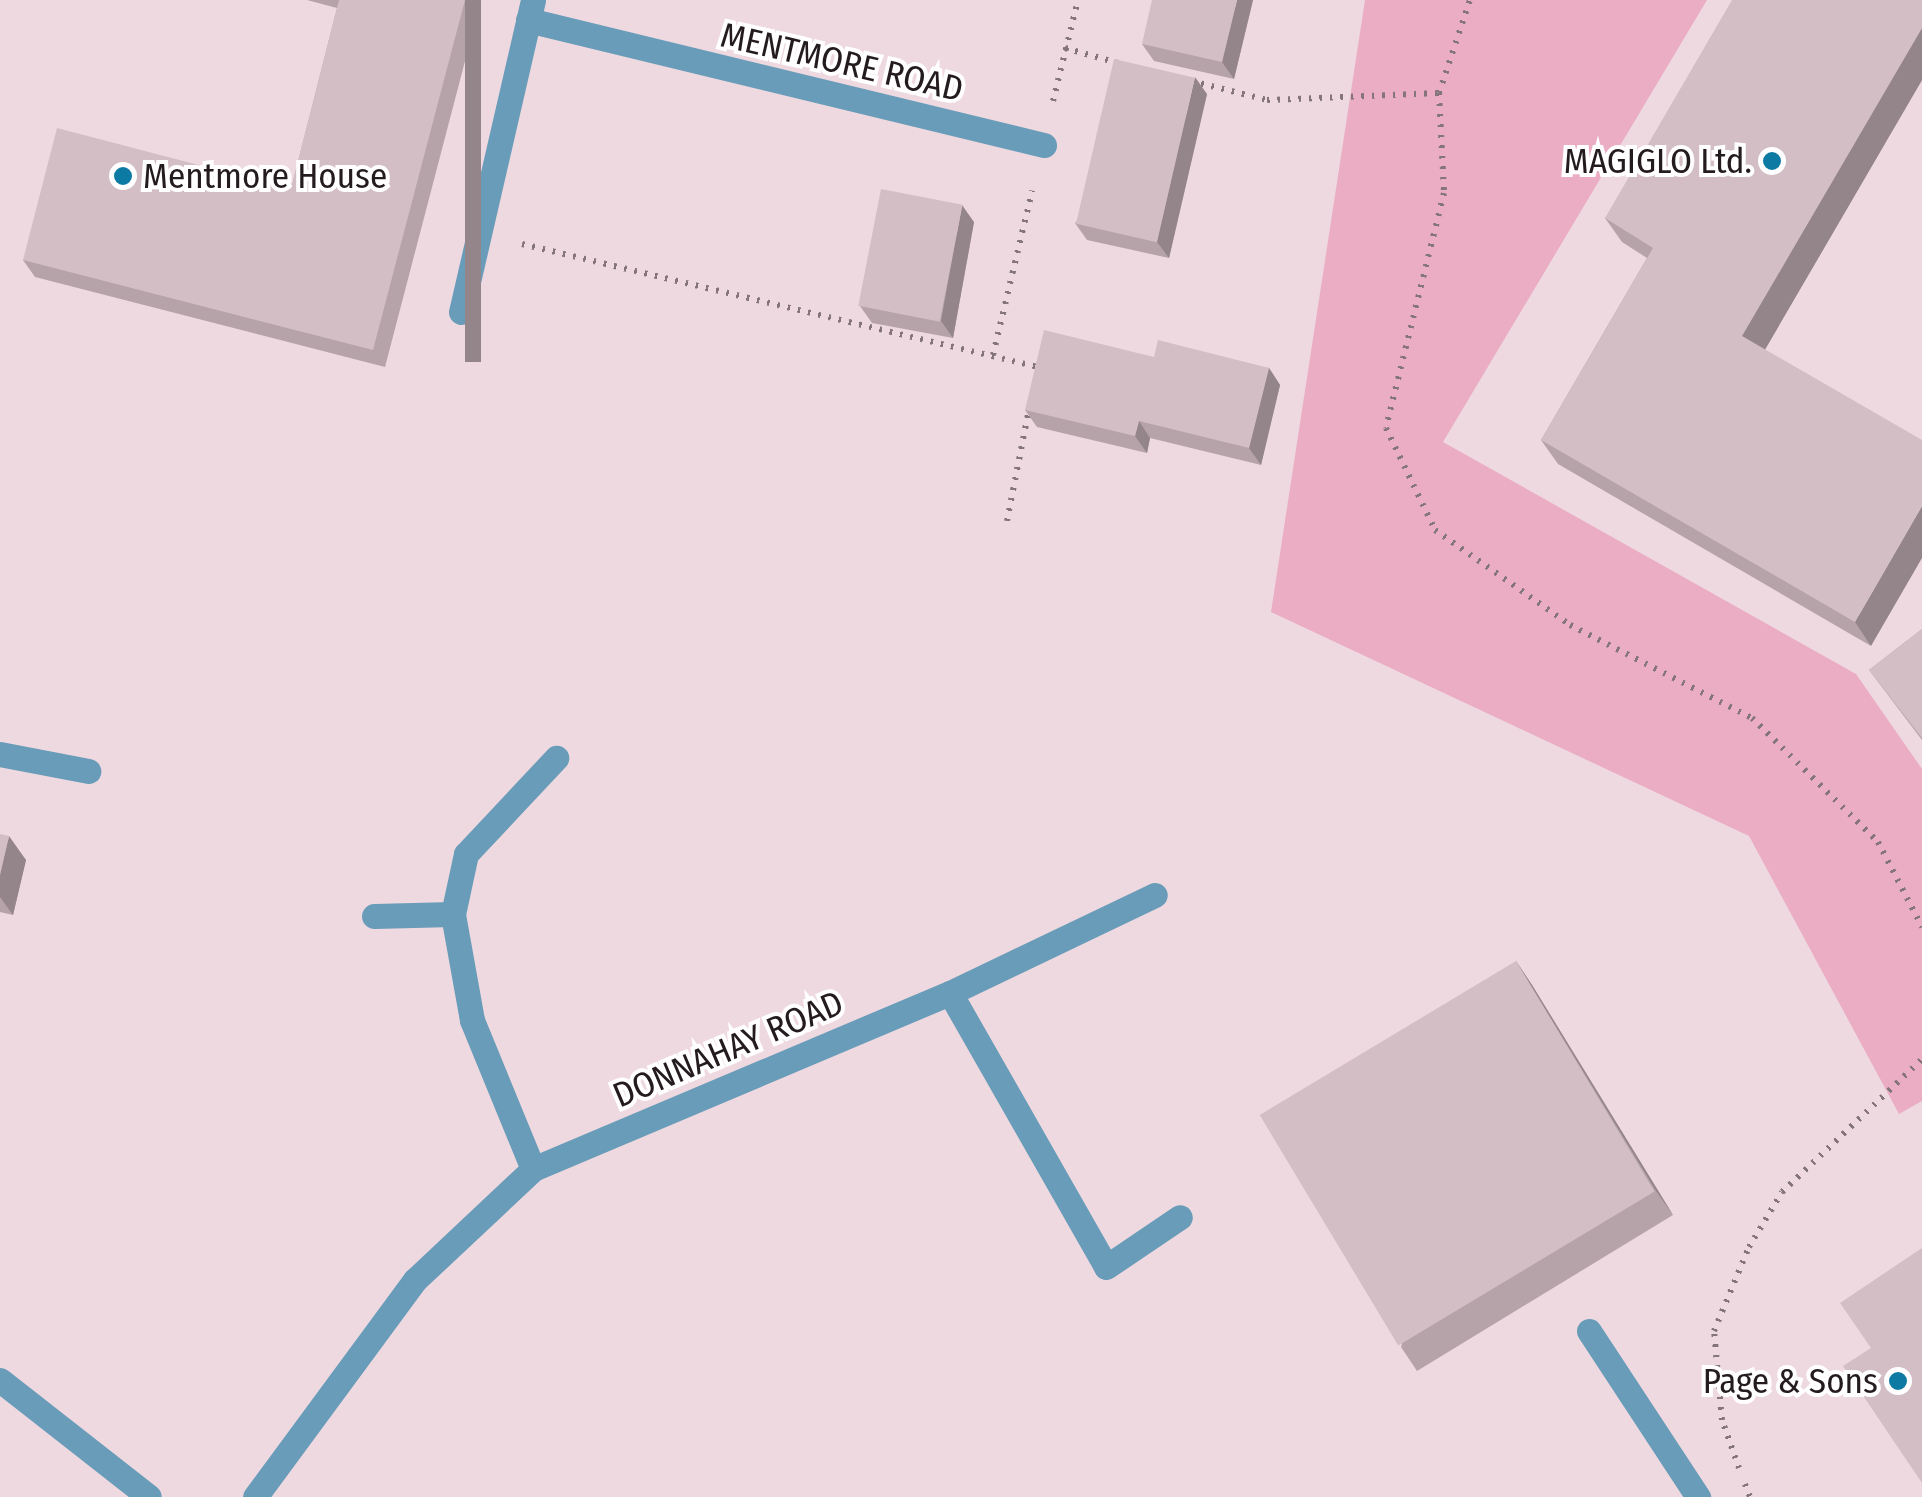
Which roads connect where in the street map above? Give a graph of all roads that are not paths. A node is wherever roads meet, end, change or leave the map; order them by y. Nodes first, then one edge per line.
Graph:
1 (531, 10) edge
2 (1044, 146) dead end
3 (461, 312) dead end
4 (0, 754) edge
5 (556, 758) dead end
6 (88, 770) dead end
7 (1154, 894) dead end
8 (453, 914) junction
9 (374, 916) dead end
10 (950, 994) junction
11 (533, 1168) junction
12 (1180, 1218) dead end
13 (1589, 1330) dead end
14 (0, 1380) edge
15 (149, 1497) edge
16 (255, 1497) edge
17 (1698, 1497) edge

1 - 2 street, MENTMORE ROAD
1 - 3 street
4 - 6 street
5 - 8 street
7 - 10 street, DONNAHAY ROAD
8 - 9 street
8 - 11 street
10 - 11 street, DONNAHAY ROAD
10 - 12 street
11 - 16 street, DONNAHAY ROAD
13 - 17 street
14 - 15 street

